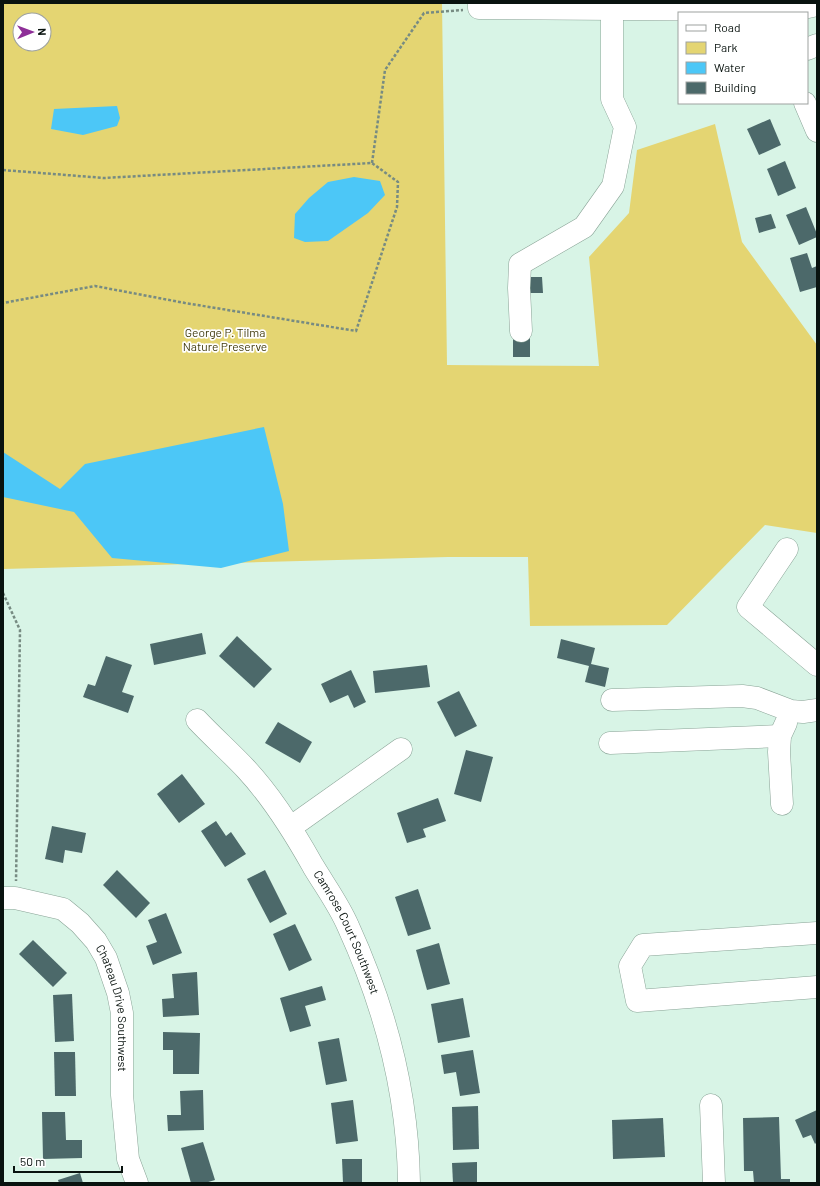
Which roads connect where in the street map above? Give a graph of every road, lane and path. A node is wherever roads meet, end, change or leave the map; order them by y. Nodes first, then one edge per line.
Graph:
1 (817, 5) edge
2 (479, 6) edge
3 (570, 6) edge
4 (612, 6) edge
5 (655, 6) edge
6 (698, 6) edge
7 (776, 9) edge
8 (805, 104) edge
9 (817, 131) edge
10 (372, 163) junction
11 (3, 170) edge
12 (3, 303) edge
13 (521, 331) dead end
14 (787, 549) dead end
15 (3, 593) edge
16 (817, 665) edge
17 (612, 700) dead end
18 (817, 710) edge
19 (791, 711) junction
20 (197, 720) dead end
21 (780, 736) junction
22 (610, 743) dead end
23 (401, 749) dead end
24 (782, 804) dead end
25 (291, 827) junction
26 (9, 898) edge
27 (817, 933) edge
28 (817, 987) edge
29 (711, 1105) dead end
30 (137, 1183) edge
31 (409, 1183) edge
32 (714, 1183) edge

1 - 7 street
2 - 3 street
2 - 10 path
3 - 4 street
4 - 5 street
4 - 13 street
5 - 6 street
6 - 7 street
8 - 9 street
10 - 11 path
10 - 12 path
14 - 16 street
15 - 26 path
17 - 19 street
18 - 19 street
19 - 21 street
20 - 25 street, Camrose Court Southwest
21 - 22 street
21 - 24 street
23 - 25 street
25 - 31 street, Camrose Court Southwest
26 - 30 street, Chateau Drive Southwest
27 - 28 street
29 - 32 street

